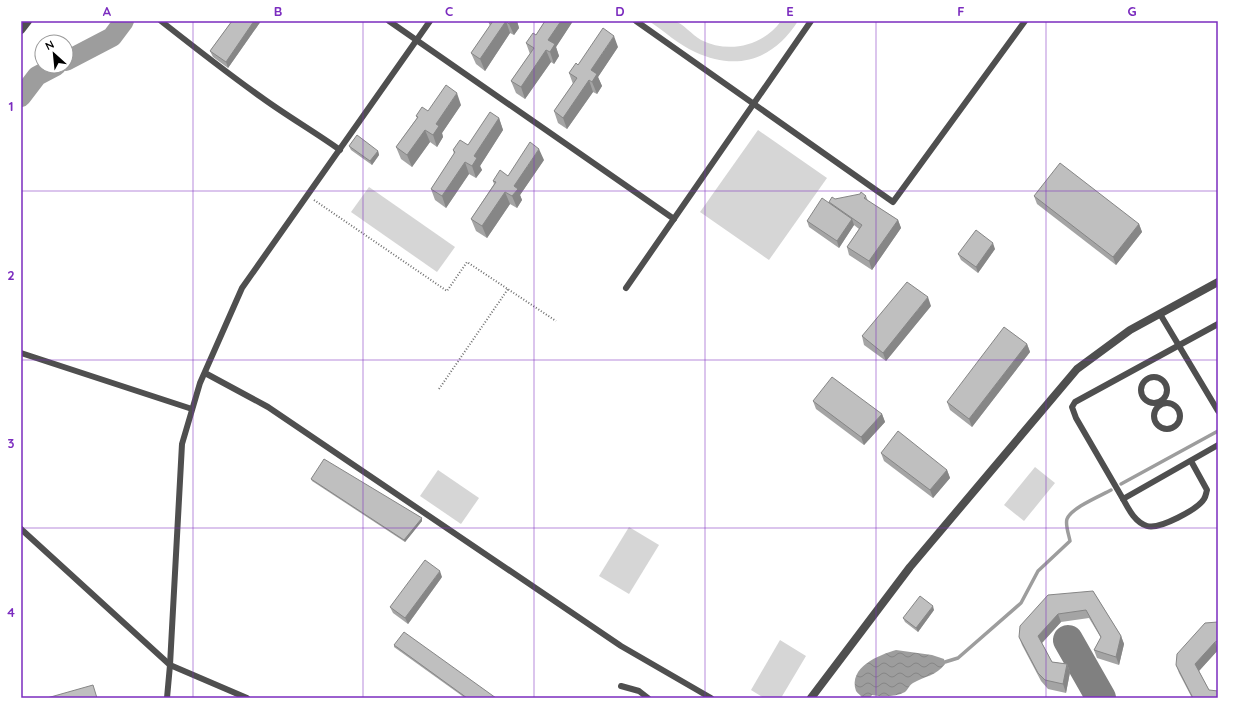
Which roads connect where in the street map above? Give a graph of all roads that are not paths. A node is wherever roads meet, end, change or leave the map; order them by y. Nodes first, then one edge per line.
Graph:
1 (28, 21) edge
2 (161, 21) edge
3 (389, 21) edge
4 (430, 21) edge
5 (636, 21) edge
6 (811, 21) edge
7 (1025, 21) edge
8 (21, 30) edge
9 (417, 40) junction
10 (754, 104) junction
11 (340, 150) junction
12 (674, 219) junction
13 (1218, 282) edge
14 (626, 288) dead end
15 (1160, 314) junction
16 (1218, 324) edge
17 (1179, 345) junction
18 (21, 353) edge
19 (1141, 367) junction
20 (205, 373) junction
21 (1148, 378) junction
22 (192, 409) junction
23 (1218, 411) edge
24 (1218, 445) edge
25 (1191, 461) junction
26 (1123, 499) junction
27 (21, 530) edge
28 (170, 665) junction
29 (620, 686) dead end
30 (709, 697) edge
31 (167, 698) edge
32 (247, 698) edge
33 (648, 698) edge
34 (811, 698) edge

1 - 8 street
2 - 11 lane
3 - 9 lane
4 - 9 lane
5 - 10 lane
6 - 10 lane
7 - 10 lane
9 - 11 lane
9 - 12 lane
10 - 12 lane
11 - 20 lane
12 - 14 lane
13 - 15 street
15 - 17 lane
15 - 34 street
16 - 17 lane
17 - 19 lane
17 - 23 lane
18 - 22 lane
19 - 21 lane
19 - 26 lane
20 - 22 lane
20 - 30 lane
21 - 21 lane
22 - 28 lane
24 - 25 lane
25 - 26 lane
25 - 26 lane
27 - 28 lane
28 - 31 lane
28 - 32 lane
29 - 33 lane

